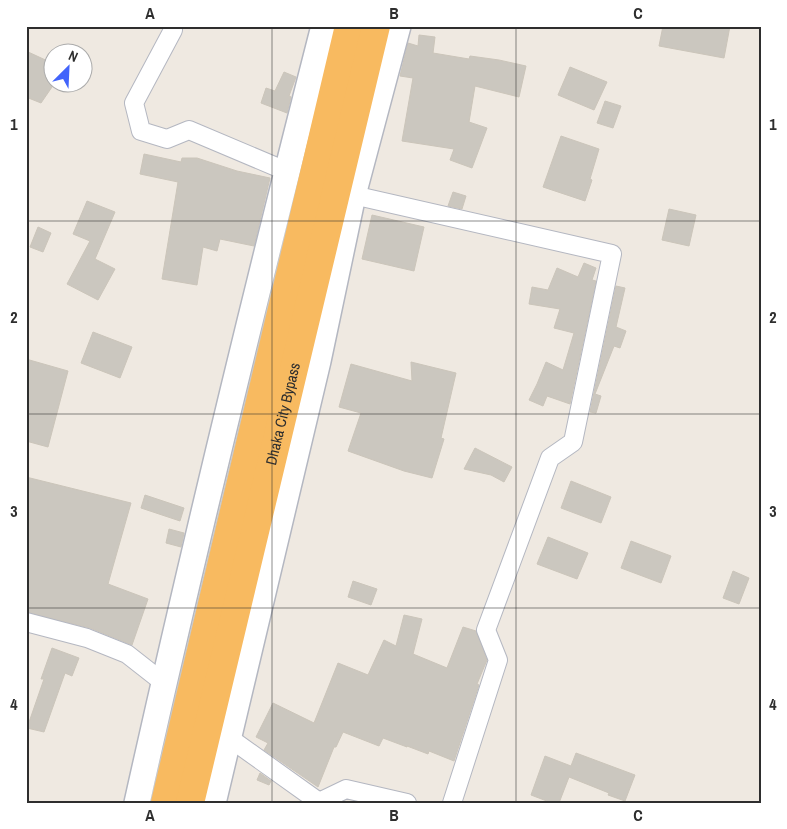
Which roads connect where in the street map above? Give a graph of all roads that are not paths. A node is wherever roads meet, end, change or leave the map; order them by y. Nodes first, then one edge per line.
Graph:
1 (172, 26) edge
2 (324, 26) edge
3 (349, 26) edge
4 (376, 26) edge
5 (398, 26) edge
6 (286, 171) junction
7 (354, 196) junction
8 (26, 622) edge
9 (164, 683) junction
10 (228, 738) junction
11 (138, 803) edge
12 (165, 803) edge
13 (190, 803) edge
14 (212, 803) edge
15 (407, 803) edge
16 (452, 803) edge

1 - 6 street
2 - 6 main road
3 - 12 highway, Dhaka City Bypass
4 - 13 highway, Dhaka City Bypass
5 - 7 main road
6 - 9 main road
7 - 10 main road
7 - 16 street
8 - 9 street
9 - 11 main road
10 - 14 main road
10 - 15 street

